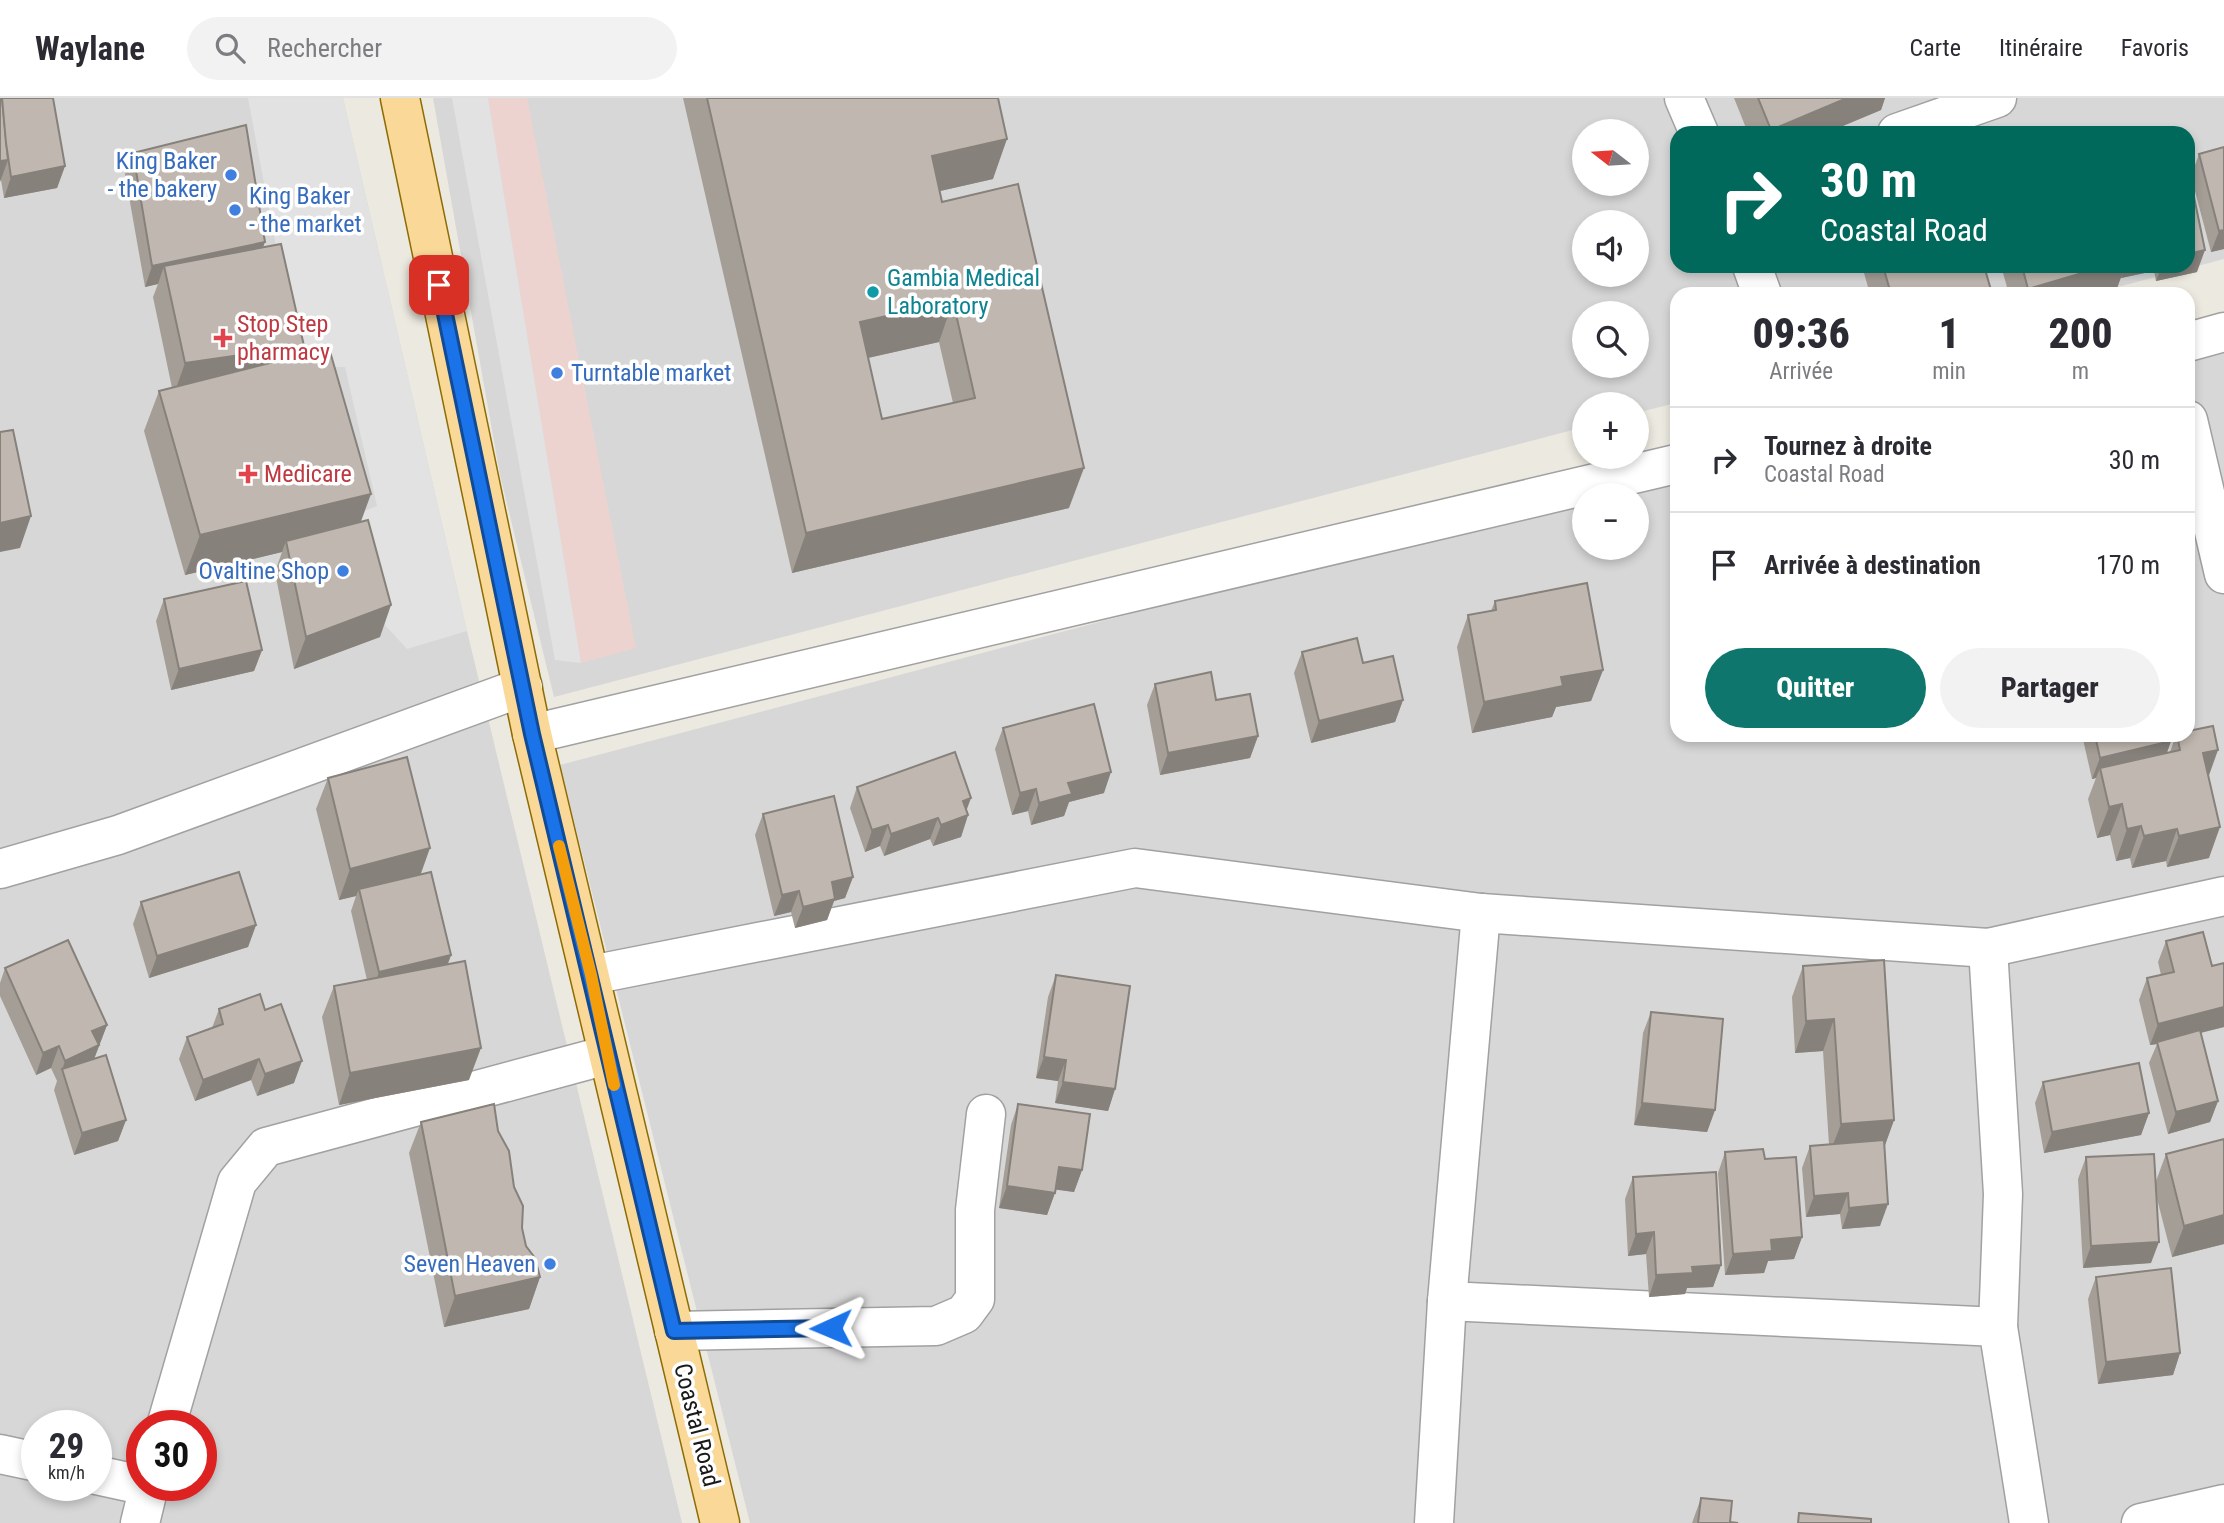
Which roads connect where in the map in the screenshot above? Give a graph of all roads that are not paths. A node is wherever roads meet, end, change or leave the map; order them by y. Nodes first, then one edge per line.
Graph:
1 (400, 98) edge
2 (1684, 98) edge
3 (1997, 98) edge
4 (1696, 126) edge
5 (1917, 126) edge
6 (2224, 332) edge
7 (2195, 340) edge
8 (2195, 450) edge
9 (1670, 465) edge
10 (2224, 574) edge
11 (523, 687) junction
12 (532, 734) junction
13 (0, 869) edge
14 (2224, 896) edge
15 (1481, 913) junction
16 (1988, 948) junction
17 (591, 975) junction
18 (607, 1055) junction
19 (986, 1114) dead end
20 (1447, 1301) junction
21 (1998, 1327) junction
22 (674, 1331) junction
23 (171, 1410) edge
24 (0, 1454) edge
25 (21, 1459) edge
26 (144, 1501) edge
27 (2224, 1504) edge
28 (140, 1523) edge
29 (720, 1523) edge
30 (1434, 1523) edge
31 (2029, 1523) edge
32 (2141, 1523) edge

1 - 11 main road, Coastal Road
2 - 4 street
3 - 5 street
6 - 7 street
8 - 10 street
9 - 12 street
11 - 12 main road, Coastal Road
11 - 13 street
12 - 17 main road, Coastal Road
14 - 16 street
15 - 16 street
15 - 17 street
15 - 20 street
16 - 21 street
17 - 18 main road, Coastal Road
18 - 22 main road, Coastal Road
18 - 23 street
19 - 22 street
20 - 21 street
20 - 30 street
21 - 31 street
22 - 29 main road, Coastal Road
24 - 25 street
26 - 28 street
27 - 32 street

